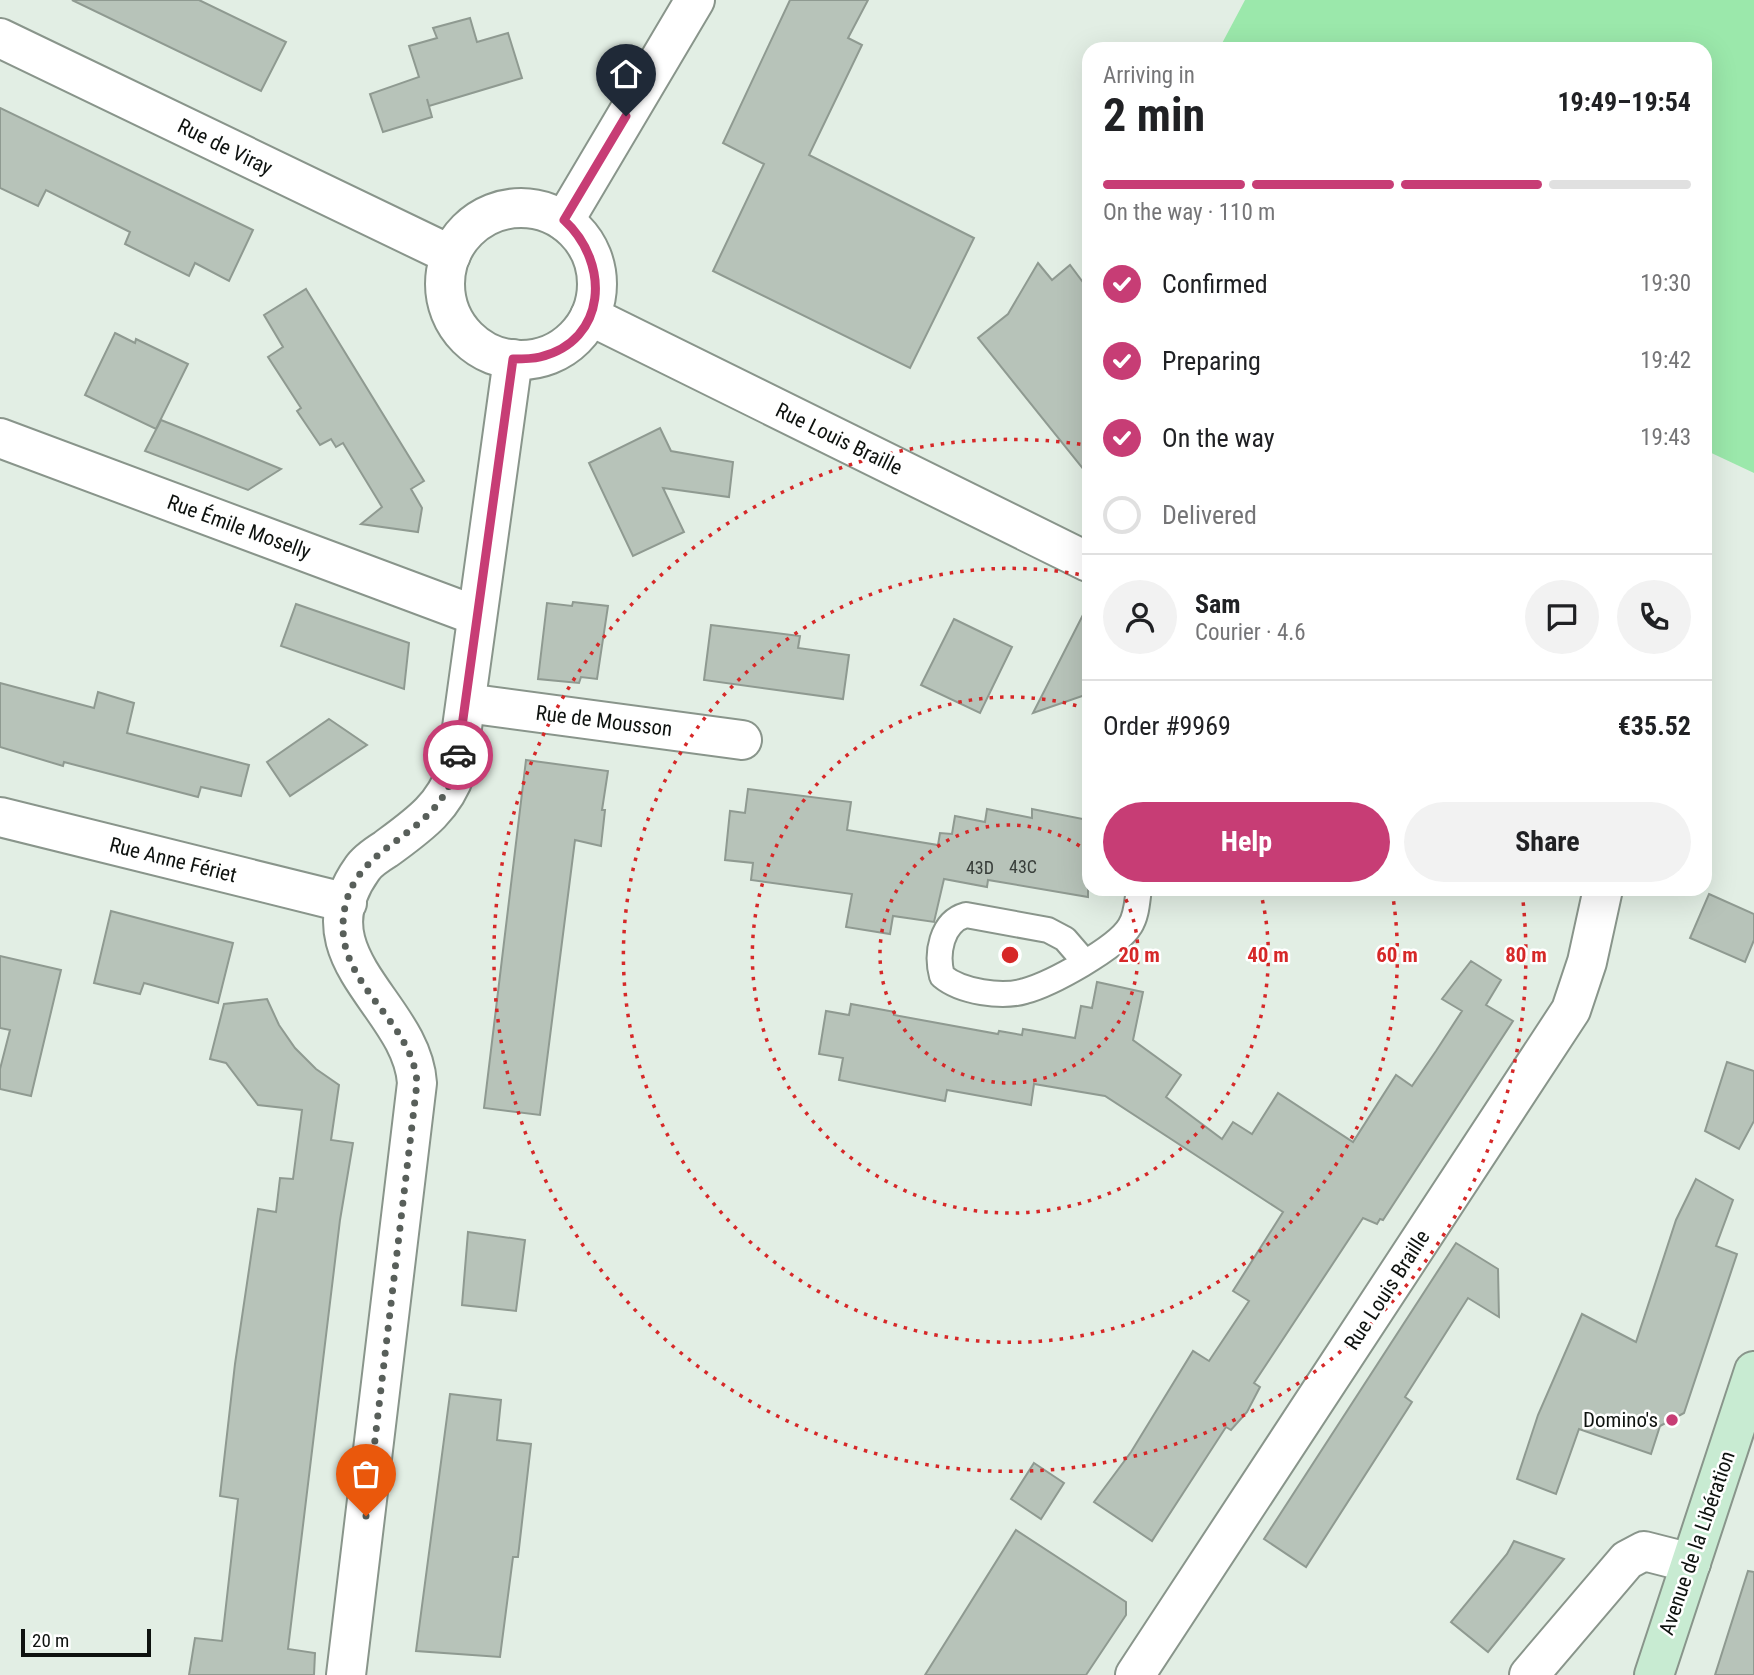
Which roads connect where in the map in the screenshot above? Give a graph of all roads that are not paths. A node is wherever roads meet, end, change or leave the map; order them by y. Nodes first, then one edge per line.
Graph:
1 (695, 0) edge
2 (0, 38) edge
3 (564, 220) junction
4 (451, 255) junction
5 (590, 316) junction
6 (513, 359) junction
7 (0, 438) edge
8 (1082, 559) edge
9 (477, 616) junction
10 (466, 703) junction
11 (742, 740) dead end
12 (0, 817) edge
13 (1137, 896) edge
14 (1601, 896) edge
15 (347, 903) junction
16 (1084, 961) junction
17 (1754, 1371) edge
18 (1690, 1563) junction
19 (346, 1675) edge
20 (1135, 1675) edge
21 (1529, 1675) edge
22 (1654, 1675) edge

1 - 3 street
2 - 4 street, Rue de Viray
3 - 4 street
3 - 5 street
4 - 6 street
5 - 6 street
5 - 8 street, Rue Louis Braille
6 - 9 street
7 - 9 street, Rue Émile Moselly
9 - 10 street
10 - 11 street, Rue de Mousson
10 - 15 street
12 - 15 street, Rue Anne Fériet
13 - 16 lane
14 - 20 street, Rue Louis Braille
15 - 19 street
16 - 16 lane
17 - 18 main road, Avenue de la Libération
18 - 21 street
18 - 22 main road, Avenue de la Libération

